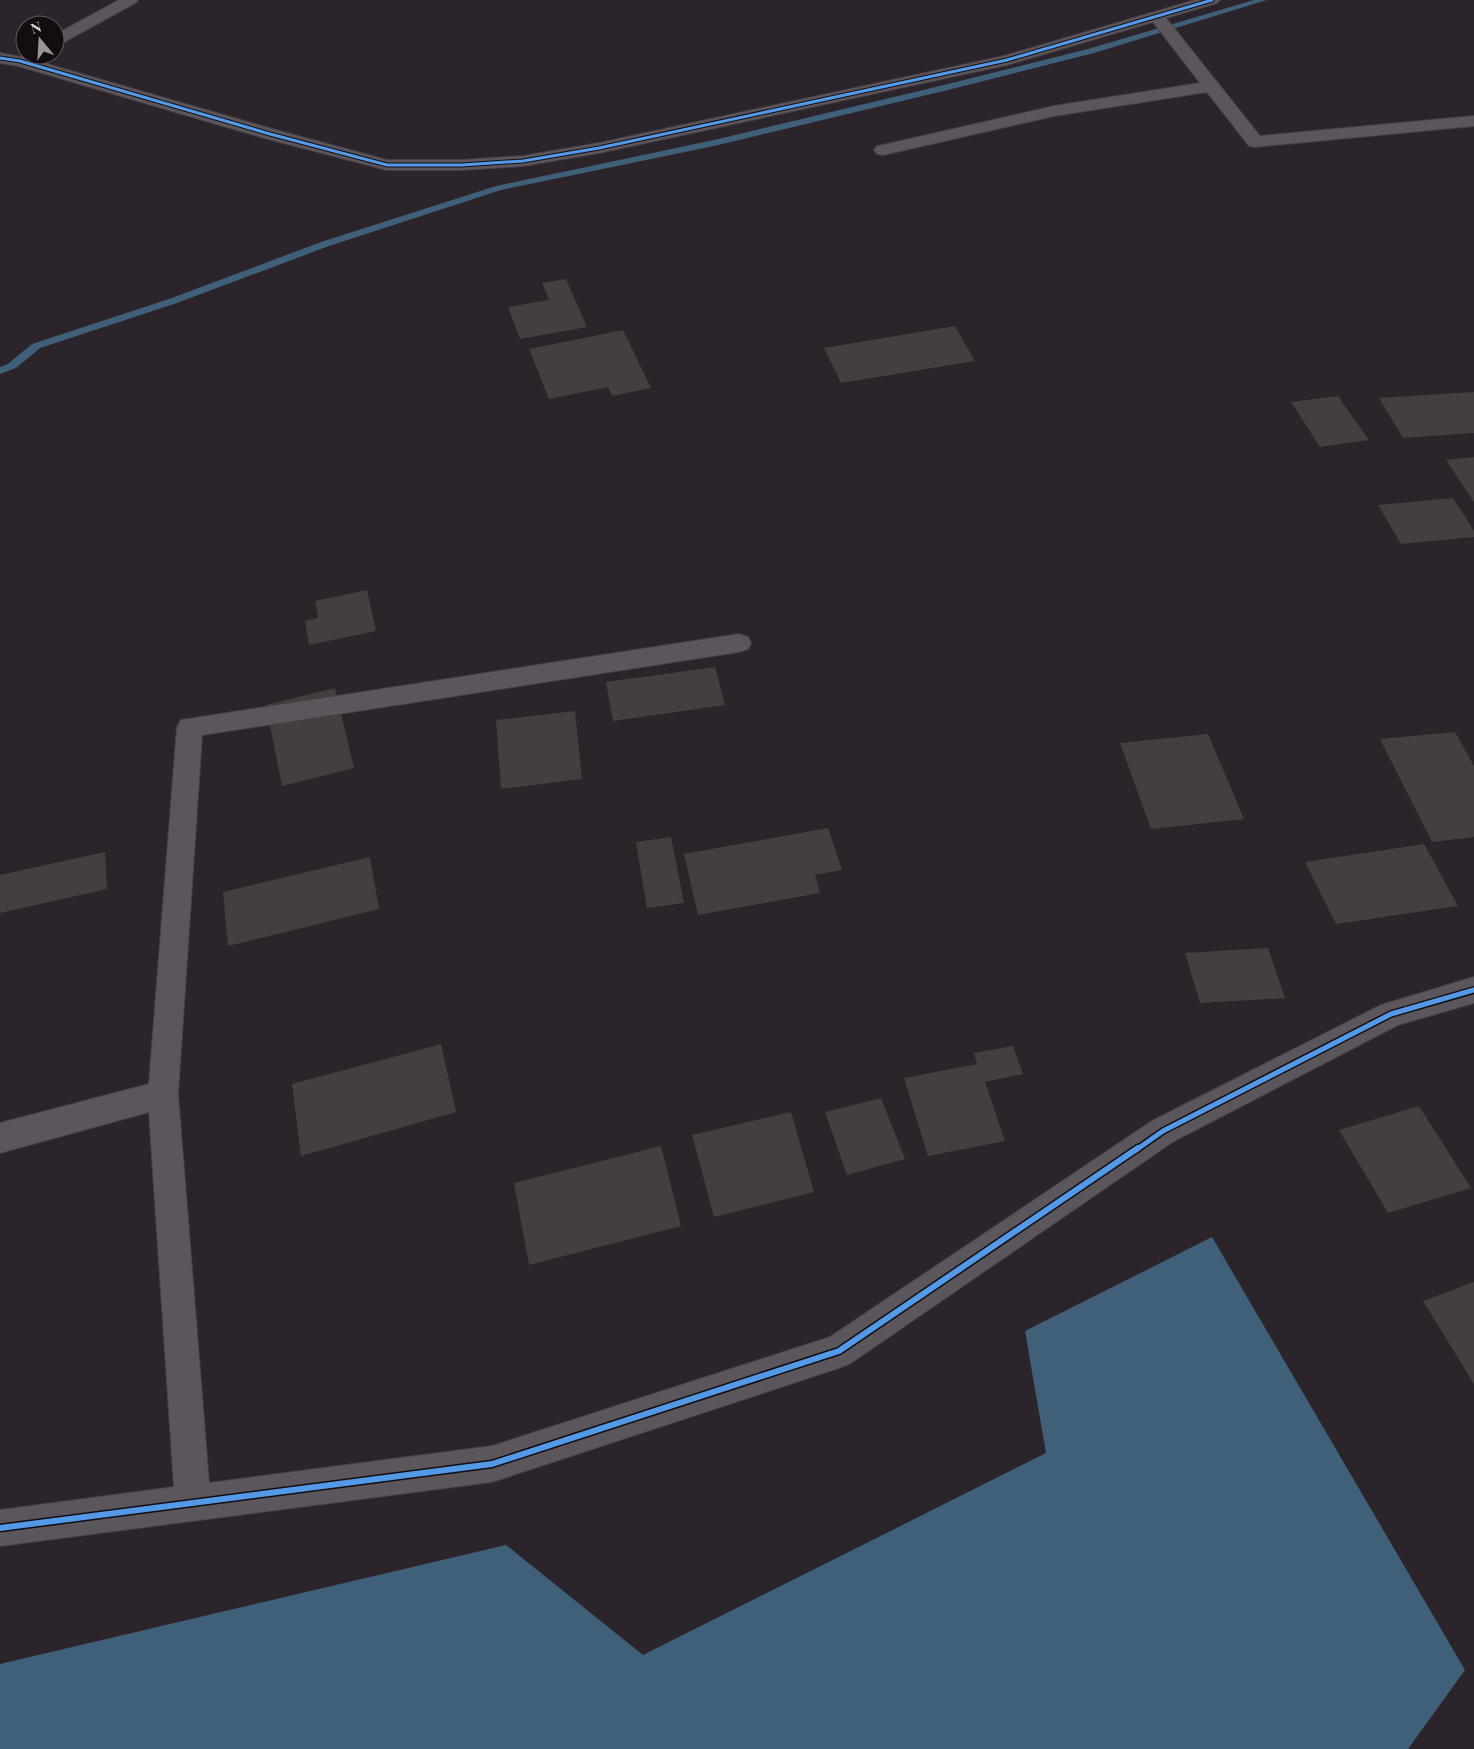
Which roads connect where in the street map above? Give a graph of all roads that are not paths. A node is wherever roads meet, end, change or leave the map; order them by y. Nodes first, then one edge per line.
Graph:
1 (130, 0) edge
2 (1212, 0) edge
3 (1156, 16) junction
4 (65, 36) edge
5 (0, 58) edge
6 (15, 58) edge
7 (15, 65) edge
8 (48, 65) edge
9 (0, 75) edge
10 (1211, 86) junction
11 (1474, 121) edge
12 (883, 150) dead end
13 (739, 643) dead end
14 (1474, 990) edge
15 (163, 1094) junction
16 (0, 1138) edge
17 (193, 1502) junction
18 (0, 1528) edge

1 - 4 street
2 - 3 street
3 - 8 street
3 - 10 street
5 - 6 street
7 - 9 street
10 - 11 street
10 - 12 street
13 - 15 street
14 - 17 street
15 - 16 street
15 - 17 street
17 - 18 street

